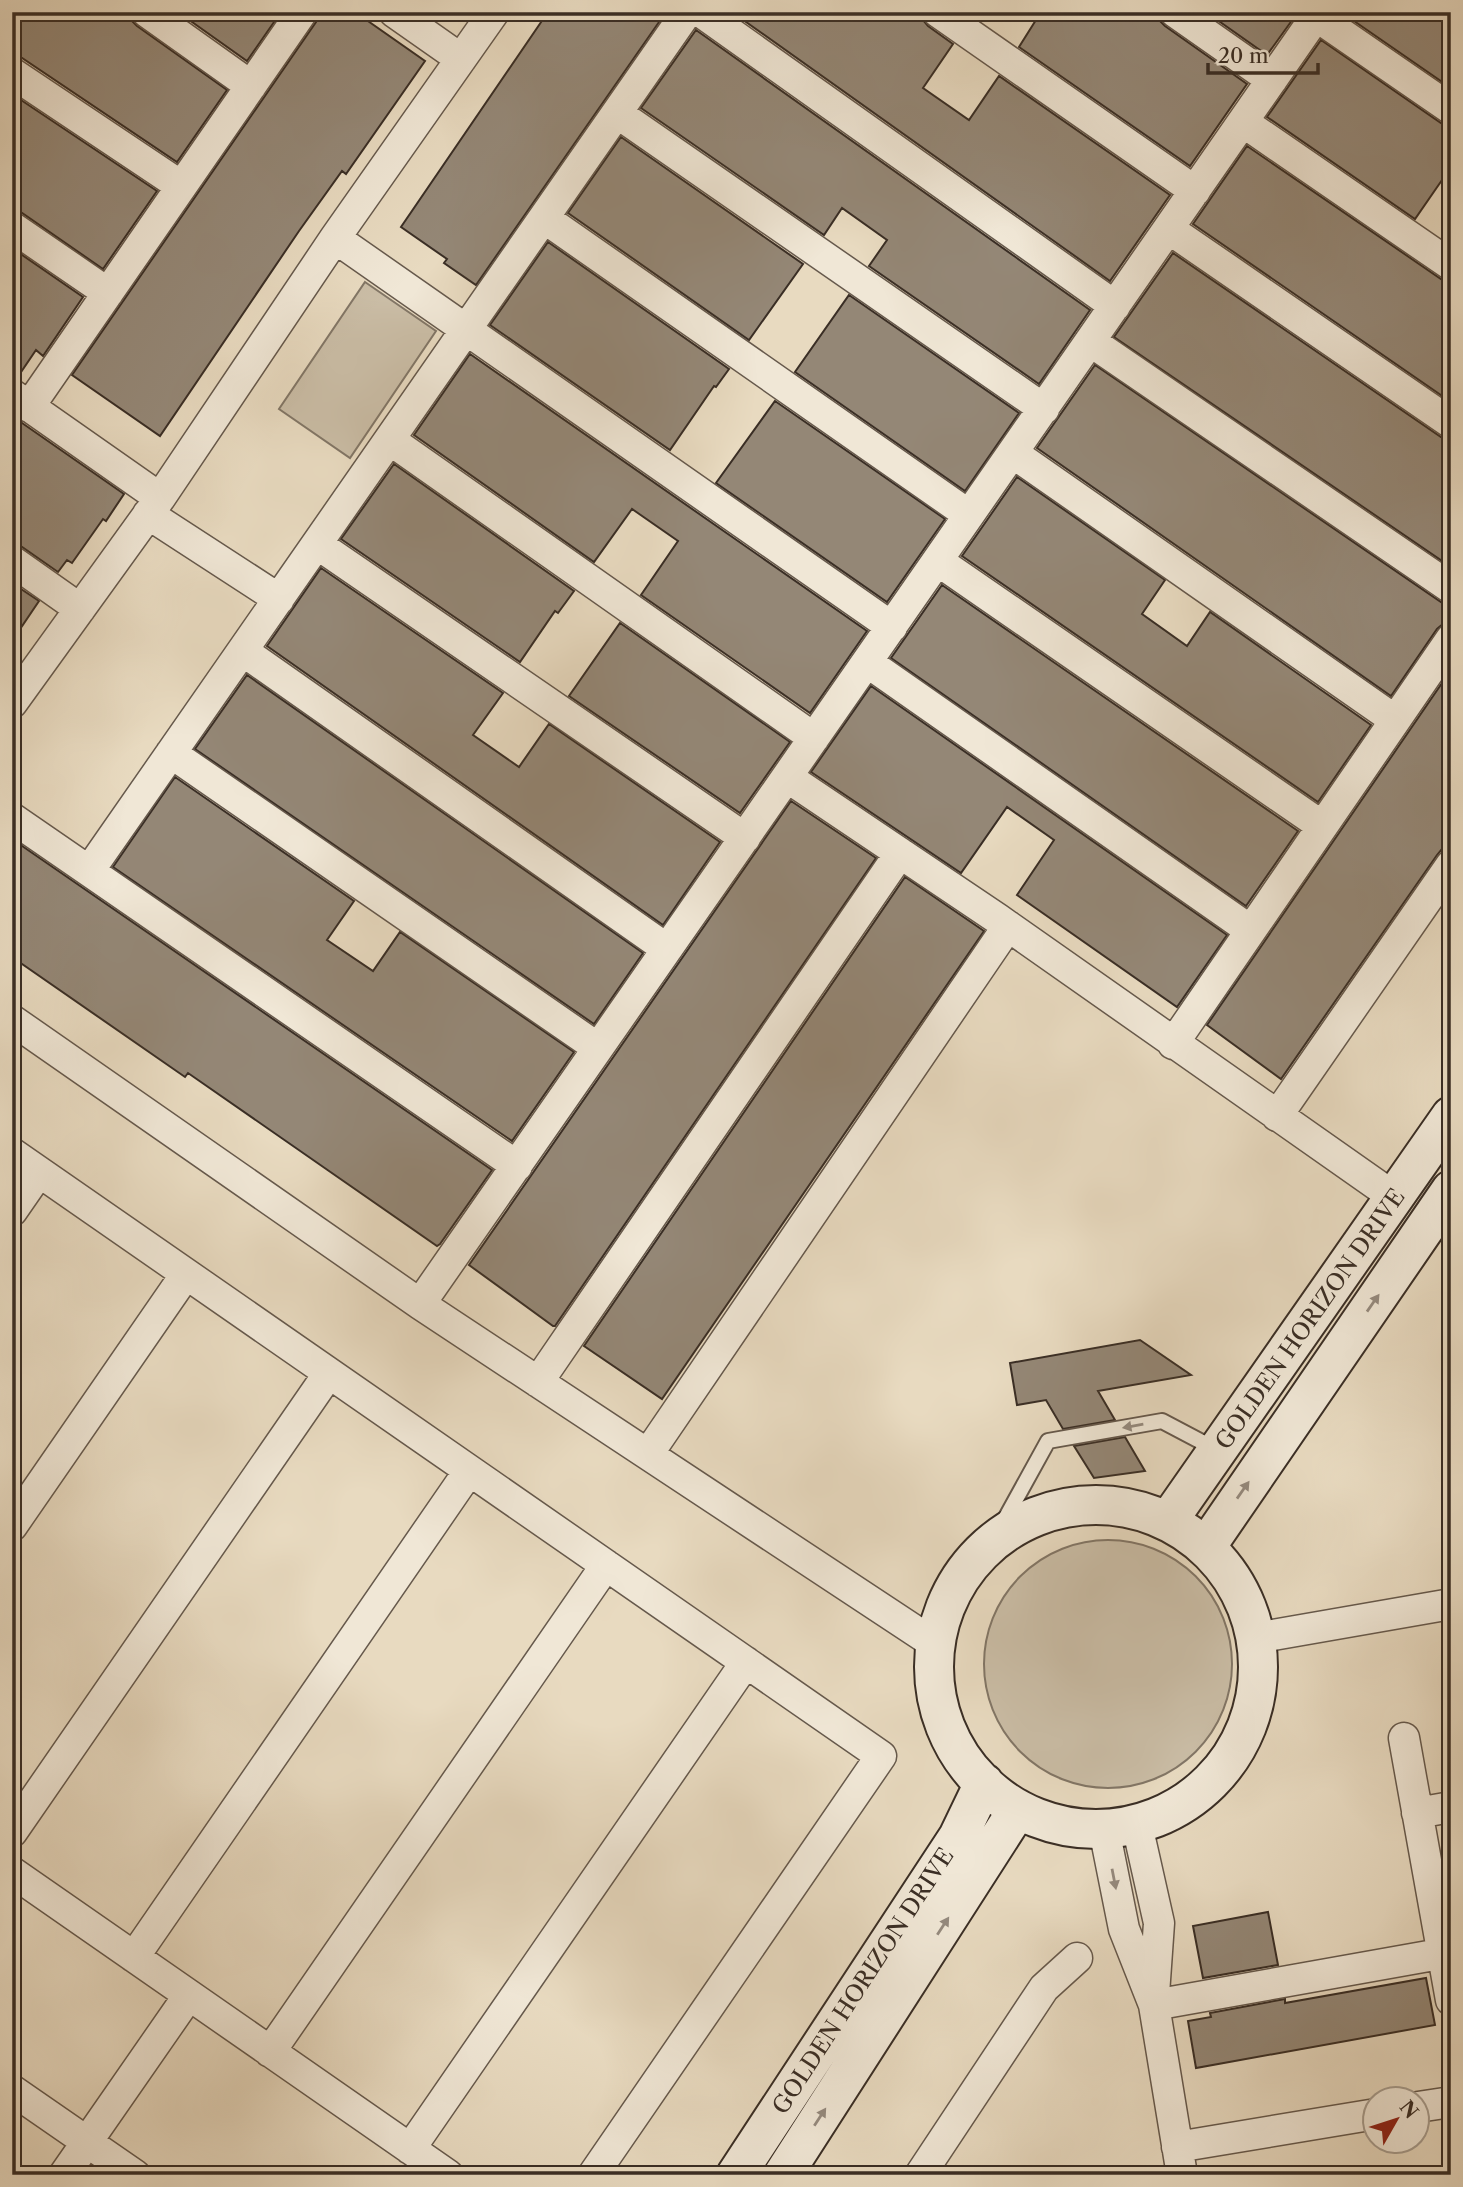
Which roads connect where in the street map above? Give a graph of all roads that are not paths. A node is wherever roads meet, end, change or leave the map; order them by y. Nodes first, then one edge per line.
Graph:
1 (147, 12) edge
2 (302, 12) edge
3 (394, 12) edge
4 (494, 12) edge
5 (687, 12) edge
6 (701, 12) edge
7 (938, 12) edge
8 (1175, 12) edge
9 (1318, 14) edge
10 (461, 59) junction
11 (12, 73) edge
12 (1272, 80) junction
13 (251, 86) junction
14 (1451, 109) edge
15 (617, 113) junction
16 (1243, 122) junction
17 (181, 186) junction
18 (1195, 191) junction
19 (544, 218) junction
20 (12, 227) edge
21 (1169, 229) junction
22 (335, 238) junction
23 (1451, 265) edge
24 (108, 293) junction
25 (1115, 306) junction
26 (467, 330) junction
27 (1090, 341) junction
28 (20, 401) edge
29 (1044, 409) junction
30 (1451, 423) edge
31 (390, 440) junction
32 (1013, 453) junction
33 (154, 506) junction
34 (969, 515) junction
35 (317, 544) junction
36 (12, 561) edge
37 (937, 561) junction
38 (1451, 588) edge
39 (279, 599) junction
40 (80, 609) junction
41 (892, 627) junction
42 (1451, 639) edge
43 (243, 651) junction
44 (867, 662) junction
45 (12, 703) edge
46 (1395, 720) junction
47 (814, 738) junction
48 (171, 753) junction
49 (787, 777) junction
50 (12, 818) edge
51 (1322, 826) junction
52 (745, 838) junction
53 (900, 853) junction
54 (1451, 865) edge
55 (89, 871) junction
56 (1008, 926) junction
57 (1250, 930) junction
58 (667, 949) junction
59 (12, 1020) edge
60 (1172, 1044) junction
61 (598, 1048) junction
62 (1277, 1116) junction
63 (1451, 1116) edge
64 (12, 1153) edge
65 (517, 1166) junction
66 (39, 1172) junction
67 (1451, 1190) edge
68 (1394, 1197) junction
69 (12, 1211) edge
70 (186, 1274) junction
71 (420, 1304) junction
72 (329, 1373) junction
73 (538, 1381) junction
74 (1218, 1451) junction
75 (648, 1454) junction
76 (469, 1471) junction
77 (1168, 1521) junction
78 (12, 1526) edge
79 (994, 1539) junction
80 (1206, 1547) junction
81 (606, 1565) junction
82 (1451, 1604) edge
83 (1256, 1638) junction
84 (935, 1644) junction
85 (746, 1662) junction
86 (1404, 1738) dead end
87 (984, 1783) junction
88 (1451, 1807) edge
89 (1018, 1809) junction
90 (1417, 1813) junction
91 (1120, 1827) junction
92 (12, 1832) edge
93 (12, 1872) edge
94 (1447, 1953) edge
95 (134, 1957) junction
96 (1077, 1958) dead end
97 (189, 1995) junction
98 (1451, 2000) edge
99 (1154, 2005) junction
100 (270, 2052) junction
101 (12, 2090) edge
102 (1451, 2102) edge
103 (1432, 2105) edge
104 (1362, 2117) edge
105 (87, 2142) junction
106 (410, 2149) junction
107 (1180, 2161) edge
108 (64, 2175) edge
109 (135, 2175) edge
110 (448, 2175) edge
111 (593, 2175) edge
112 (736, 2175) edge
113 (783, 2175) edge
114 (920, 2175) edge

1 - 13 street
2 - 13 street
3 - 10 street
4 - 10 street
5 - 15 street
6 - 25 street
7 - 18 street
8 - 12 street
9 - 12 street
9 - 14 street
10 - 22 street
11 - 17 street
12 - 16 street
13 - 17 street
15 - 19 street
15 - 29 street
16 - 18 street
16 - 23 street
17 - 24 street
18 - 21 street
19 - 26 street
19 - 34 street
20 - 24 street
21 - 25 street
21 - 30 street
22 - 26 street
22 - 33 street
24 - 28 street
25 - 27 street
26 - 31 street
26 - 41 street
27 - 29 street
27 - 38 street
28 - 33 street
29 - 32 street
31 - 35 street
31 - 47 street
32 - 34 street
32 - 46 street
33 - 39 street
33 - 40 street
34 - 37 street
35 - 39 street
35 - 52 street
36 - 40 street
37 - 41 street
37 - 51 street
39 - 43 street
40 - 45 street
41 - 44 street
42 - 46 street
43 - 48 street
43 - 58 street
44 - 47 street
44 - 57 street
46 - 51 street
47 - 49 street
48 - 55 street
48 - 61 street
49 - 52 street
49 - 53 street
50 - 55 street
51 - 57 street
52 - 58 street
53 - 56 street
53 - 73 street
54 - 62 street
55 - 65 street
56 - 60 street
56 - 75 street
57 - 60 street
58 - 61 street
59 - 71 street
60 - 62 street
61 - 65 street
62 - 68 street
63 - 68 street, GOLDEN HORIZON DRIVE
64 - 66 street
65 - 71 street
66 - 69 street
66 - 70 street
80 -> 67 street, GOLDEN HORIZON DRIVE
68 - 74 street, GOLDEN HORIZON DRIVE
70 - 72 street
70 - 78 street
71 - 73 street
72 - 76 street
72 - 92 street
73 - 75 street
74 - 77 street, GOLDEN HORIZON DRIVE
74 -> 79 lane
75 - 84 street
76 - 81 street
76 - 95 street
77 - 79 street
77 - 80 street
79 - 84 street
80 - 83 street
81 - 85 street
81 - 100 street
82 - 83 street
83 - 91 street
84 - 87 street
85 - 106 street
85 - 111 street
86 - 90 street
87 - 89 street
87 - 112 street, GOLDEN HORIZON DRIVE
88 - 90 street
89 - 91 street
113 -> 89 street, GOLDEN HORIZON DRIVE
90 - 94 street
91 - 99 street
93 - 95 street
94 - 98 street
94 - 99 street
95 - 97 street
96 - 114 street
97 - 100 street
97 - 105 street
99 - 107 street
100 - 106 street
101 - 105 street
102 - 103 street
104 - 107 street
105 - 108 street
105 - 109 street
106 - 110 street

